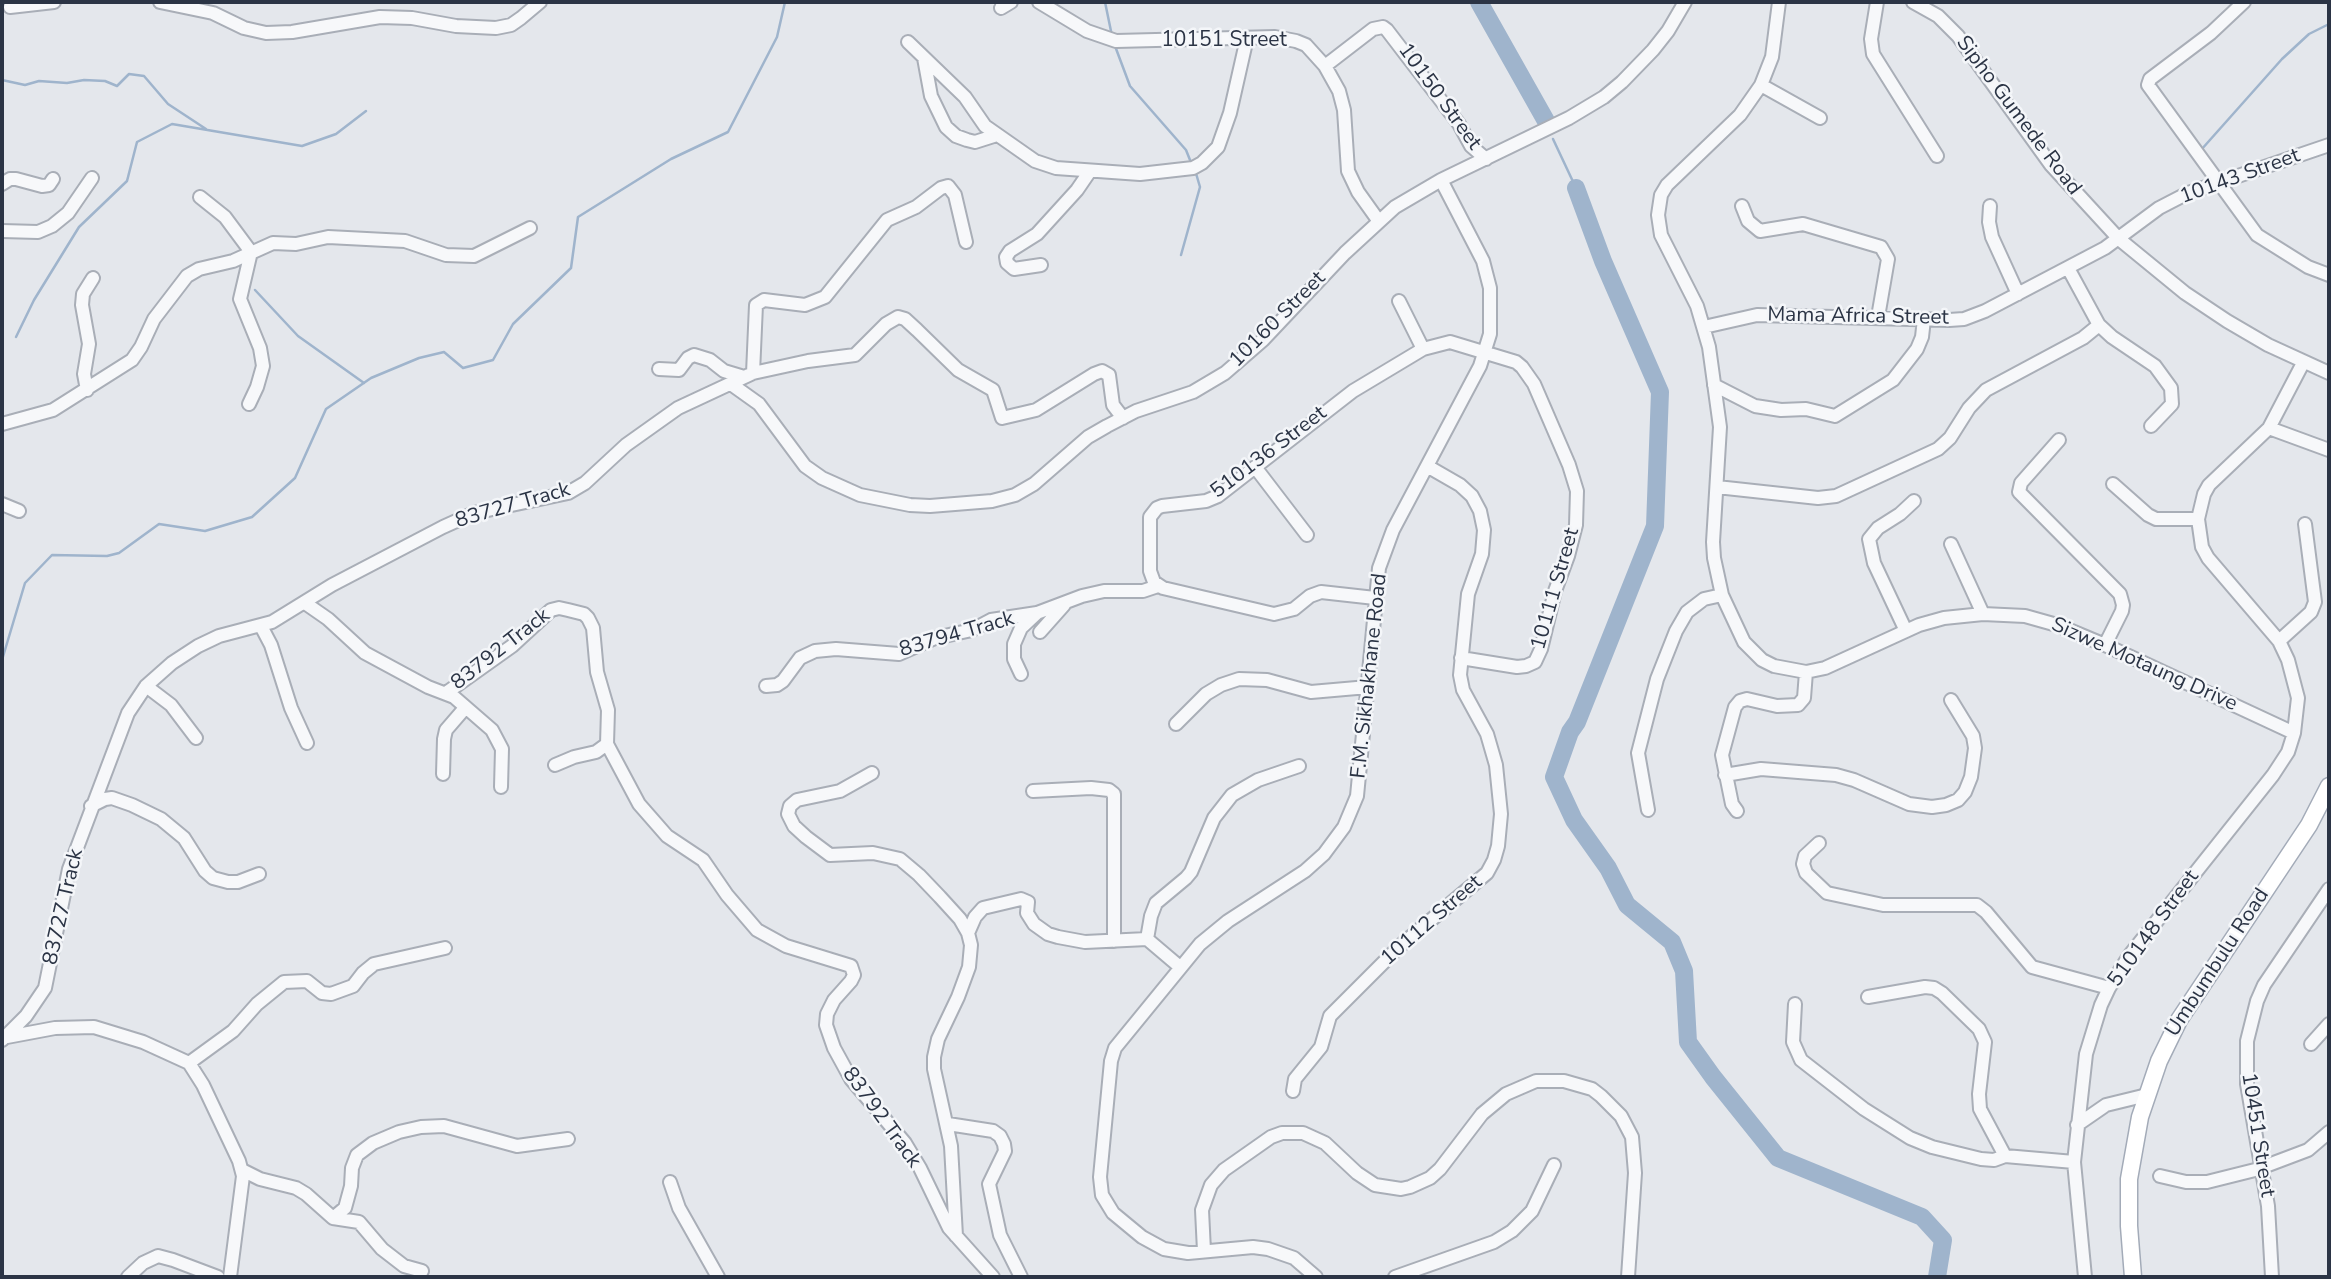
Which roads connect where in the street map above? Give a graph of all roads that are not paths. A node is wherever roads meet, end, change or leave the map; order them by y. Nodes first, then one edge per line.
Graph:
1 (54, 2) edge
2 (160, 2) edge
3 (540, 2) edge
4 (1039, 2) edge
5 (1685, 2) edge
6 (1779, 2) edge
7 (1877, 2) edge
8 (1913, 2) edge
9 (2244, 2) edge
10 (11, 6) edge
11 (1932, 6) edge
12 (1247, 38) junction
13 (908, 42) dead end
14 (924, 58) junction
15 (1325, 66) junction
16 (1761, 85) junction
17 (1820, 118) dead end
18 (997, 135) junction
19 (2329, 145) edge
20 (1937, 156) dead end
21 (1486, 159) junction
22 (1090, 170) junction
23 (92, 178) dead end
24 (53, 180) dead end
25 (1441, 180) junction
26 (2218, 181) junction
27 (2, 184) edge
28 (200, 197) dead end
29 (1742, 206) dead end
30 (1990, 206) dead end
31 (1378, 220) junction
32 (530, 229) dead end
33 (2, 231) edge
34 (2119, 239) junction
35 (966, 242) dead end
36 (251, 252) junction
37 (1041, 265) dead end
38 (2068, 268) junction
39 (2329, 275) edge
40 (93, 278) dead end
41 (2018, 294) junction
42 (1399, 301) dead end
43 (1878, 317) junction
44 (1924, 319) junction
45 (2099, 326) junction
46 (1704, 327) junction
47 (1423, 349) junction
48 (1486, 352) junction
49 (2303, 363) junction
50 (659, 369) dead end
51 (2329, 373) edge
52 (749, 375) junction
53 (731, 384) junction
54 (1714, 385) junction
55 (87, 390) junction
56 (250, 404) dead end
57 (1123, 418) junction
58 (2, 424) edge
59 (2151, 426) dead end
60 (2269, 428) junction
61 (2059, 440) dead end
62 (2329, 450) edge
63 (1255, 467) junction
64 (1427, 467) junction
65 (2113, 484) dead end
66 (1717, 487) junction
67 (1914, 501) dead end
68 (2, 504) edge
69 (19, 511) dead end
70 (2198, 519) junction
71 (2305, 524) dead end
72 (1307, 535) dead end
73 (1951, 544) dead end
74 (1158, 586) junction
75 (1722, 595) junction
76 (1375, 598) junction
77 (1067, 602) junction
78 (305, 603) junction
79 (1037, 613) junction
80 (1983, 614) junction
81 (261, 626) junction
82 (1906, 631) junction
83 (1040, 632) dead end
84 (2279, 641) junction
85 (2105, 645) junction
86 (1461, 658) junction
87 (1806, 672) junction
88 (1021, 674) dead end
89 (146, 686) junction
90 (765, 686) dead end
91 (1368, 687) junction
92 (446, 693) junction
93 (1951, 700) dead end
94 (465, 708) junction
95 (1176, 724) dead end
96 (2294, 733) junction
97 (196, 738) dead end
98 (307, 743) dead end
99 (607, 744) junction
100 (555, 765) dead end
101 (1299, 766) dead end
102 (872, 773) dead end
103 (443, 775) dead end
104 (1725, 775) junction
105 (2329, 786) edge
106 (501, 787) dead end
107 (1033, 791) dead end
108 (91, 806) junction
109 (1648, 810) dead end
110 (1737, 811) dead end
111 (1819, 843) dead end
112 (259, 874) dead end
113 (2329, 889) edge
114 (968, 933) junction
115 (1147, 939) junction
116 (1114, 941) junction
117 (445, 948) dead end
118 (1180, 967) junction
119 (2109, 988) junction
120 (1868, 997) dead end
121 (1795, 1004) dead end
122 (2329, 1024) edge
123 (4, 1038) edge
124 (2311, 1044) dead end
125 (189, 1063) junction
126 (1293, 1091) dead end
127 (2147, 1095) junction
128 (948, 1124) junction
129 (2077, 1125) junction
130 (2329, 1132) edge
131 (568, 1139) dead end
132 (2005, 1156) junction
133 (2074, 1162) junction
134 (1554, 1165) dead end
135 (2263, 1168) junction
136 (242, 1170) junction
137 (2161, 1176) dead end
138 (670, 1182) dead end
139 (333, 1218) junction
140 (956, 1236) junction
141 (1204, 1251) junction
142 (422, 1271) dead end
143 (128, 1277) edge
144 (218, 1277) edge
145 (230, 1277) edge
146 (718, 1277) edge
147 (993, 1277) edge
148 (1021, 1277) edge
149 (1316, 1277) edge
150 (1395, 1277) edge
151 (1628, 1277) edge
152 (2085, 1277) edge
153 (2133, 1277) edge
154 (2272, 1277) edge

1 - 10 street
2 - 3 street
4 - 12 street, 10151 Street
5 - 21 street, 10160 Street
6 - 16 street, Sizwe Motaung Drive
7 - 20 street
8 - 11 street, Sipho Gumede Road
9 - 26 street
11 - 34 street, Sipho Gumede Road
12 - 15 street, 10151 Street
12 - 22 street
13 - 14 street
14 - 18 street
14 - 18 street
15 - 21 street, 10150 Street
15 - 31 street, 10151 Street
16 - 17 street
16 - 46 street, Sizwe Motaung Drive
18 - 22 street
19 - 26 street, 10143 Street
21 - 25 street, 10160 Street
22 - 37 street
23 - 33 street
24 - 27 street
25 - 31 street, 10160 Street
25 - 48 street, F.M. Sikhakhane Road
26 - 34 street, 10143 Street
26 - 39 street
28 - 36 street
29 - 43 street
30 - 41 street
31 - 57 street, 10160 Street
32 - 36 street
34 - 38 street, Mama Africa Street
34 - 49 street, Sipho Gumede Road
35 - 52 street
36 - 55 street
36 - 56 street
38 - 41 street, Mama Africa Street
38 - 45 street
40 - 55 street
41 - 44 street, Mama Africa Street
42 - 47 street
43 - 44 street, Mama Africa Street
43 - 46 street, Mama Africa Street
44 - 54 street
45 - 59 street
45 - 66 street
46 - 54 street, Sizwe Motaung Drive
47 - 48 street, 510136 Street
47 - 63 street, 510136 Street
48 - 64 street, F.M. Sikhakhane Road
48 - 86 street, 10111 Street
49 - 51 street, Sipho Gumede Road
49 - 60 street
50 - 52 street
52 - 53 street, 83727 Track
52 - 57 street, 83727 Track
53 - 57 street, 10160 Street
53 - 78 street, 83727 Track
54 - 66 street, Sizwe Motaung Drive
55 - 58 street
60 - 62 street
60 - 70 street
61 - 85 street
63 - 72 street
63 - 74 street, 510136 Street
64 - 76 street, F.M. Sikhakhane Road
64 - 86 street, 10112 Street
65 - 70 street
66 - 75 street, Sizwe Motaung Drive
67 - 82 street
68 - 69 street
70 - 84 street
71 - 84 street
73 - 80 street
74 - 76 street
74 - 77 street, 83794 Track
75 - 87 street, Sizwe Motaung Drive
75 - 109 street
76 - 91 street, F.M. Sikhakhane Road
77 - 79 street, 83794 Track
77 - 83 street
78 - 81 street, 83727 Track
78 - 92 street, 83792 Track
79 - 88 street
79 - 90 street, 83794 Track
80 - 82 street, Sizwe Motaung Drive
80 - 85 street, Sizwe Motaung Drive
81 - 89 street, 83727 Track
81 - 98 street
82 - 87 street, Sizwe Motaung Drive
84 - 96 street
85 - 96 street, Sizwe Motaung Drive
86 - 126 street, 10112 Street
87 - 104 street
89 - 97 street
89 - 108 street, 83727 Track
91 - 95 street
91 - 118 street, F.M. Sikhakhane Road
92 - 94 street
92 - 99 street, 83792 Track
93 - 104 street
94 - 103 street
94 - 106 street
96 - 119 street, 510148 Street
99 - 100 street
99 - 140 street, 83792 Track
101 - 115 street
102 - 114 street
104 - 110 street
105 - 127 main road, Umbumbulu Road
107 - 116 street
108 - 112 street
108 - 123 street, 83727 Track
111 - 119 street
113 - 135 street, 10451 Street
114 - 116 street
114 - 128 street
115 - 116 street
115 - 118 street
117 - 125 street
118 - 141 street, F.M. Sikhakhane Road
119 - 129 street, 510148 Street
120 - 132 street
121 - 132 street
122 - 124 street
123 - 125 street
125 - 136 street
127 - 129 street
127 - 153 main road, Umbumbulu Road
128 - 140 street
128 - 148 street
129 - 133 street, 510148 Street
130 - 135 street
131 - 139 street
132 - 133 street
133 - 152 street, 510148 Street
134 - 150 street
135 - 137 street
135 - 154 street, 10451 Street
136 - 139 street
136 - 145 street
138 - 146 street
139 - 142 street
140 - 147 street, 83792 Track
141 - 149 street, F.M. Sikhakhane Road
141 - 151 street
143 - 144 street

